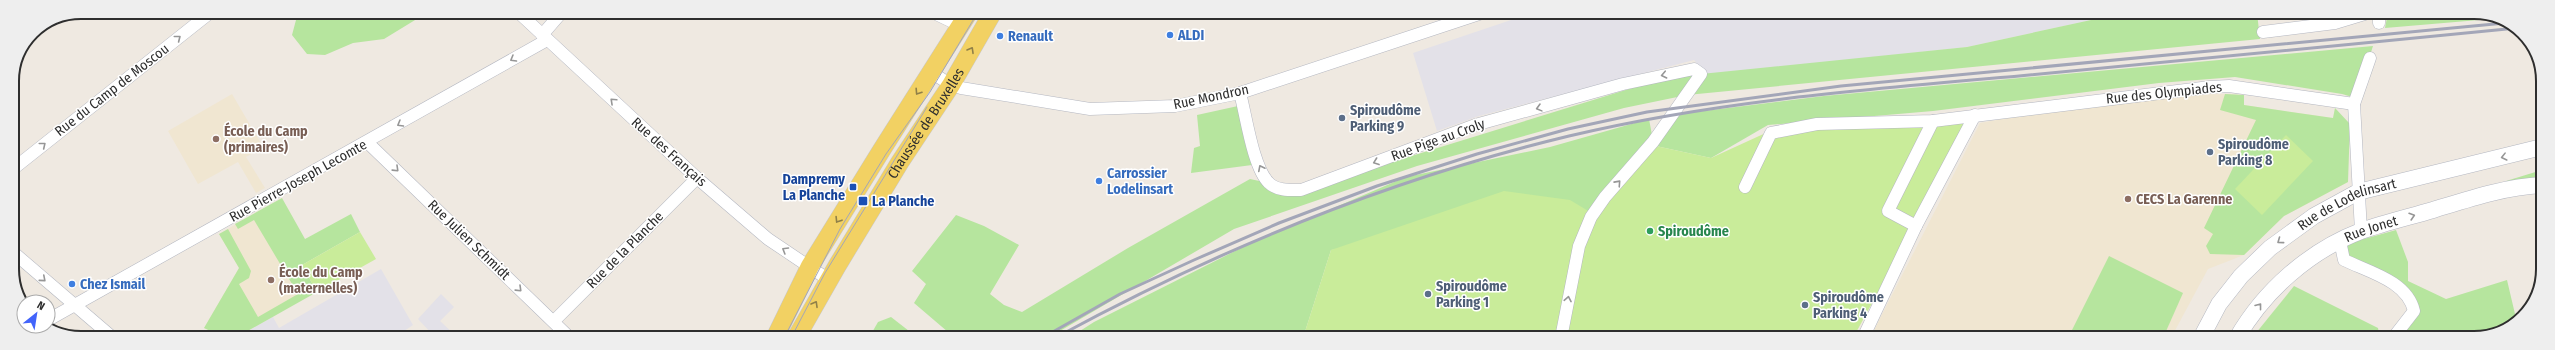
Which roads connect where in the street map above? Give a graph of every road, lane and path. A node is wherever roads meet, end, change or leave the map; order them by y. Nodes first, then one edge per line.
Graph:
1 (203, 19) edge
2 (525, 19) edge
3 (557, 19) edge
4 (965, 19) edge
5 (989, 19) edge
6 (1464, 19) edge
7 (2346, 19) edge
8 (2263, 32) dead end
9 (545, 38) junction
10 (2370, 58) dead end
11 (931, 72) junction
12 (951, 85) junction
13 (1240, 93) junction
14 (2354, 104) junction
15 (1975, 115) junction
16 (1933, 120) junction
17 (368, 142) junction
18 (2536, 148) edge
19 (19, 164) edge
20 (697, 178) junction
21 (2536, 186) edge
22 (1745, 187) dead end
23 (2358, 192) junction
24 (1916, 226) junction
25 (2361, 231) junction
26 (2340, 241) junction
27 (19, 257) edge
28 (810, 266) junction
29 (829, 280) junction
30 (73, 305) junction
31 (56, 315) edge
32 (554, 322) junction
33 (105, 331) edge
34 (563, 331) edge
35 (778, 331) edge
36 (800, 331) edge
37 (1562, 331) edge
38 (1866, 331) edge
39 (2205, 331) edge
40 (2242, 331) edge
41 (2398, 331) edge

19 -> 1 street, Rue du Camp de Moscou
2 - 9 street, Rue des Français
3 - 9 street, Rue Pierre-Joseph Lecomte
4 - 11 main road, Chaussée de Bruxelles
12 -> 5 main road, Chaussée de Bruxelles
6 - 13 street, Rue Mondron
7 - 8 street
9 -> 17 street, Rue Pierre-Joseph Lecomte
20 -> 9 street, Rue des Français
10 - 14 street
11 - 12 street, Rue Mondron
11 -> 28 main road, Chaussée de Bruxelles
12 - 13 street, Rue Mondron
12 - 29 main road, Chaussée de Bruxelles
37 -> 13 street, Rue Pige au Croly
14 - 15 street, Rue des Olympiades
14 - 23 street
15 - 16 street, Rue des Olympiades
15 - 24 street
16 - 22 street, Rue des Olympiades
16 - 24 street
17 - 30 street, Rue Pierre-Joseph Lecomte
17 -> 32 street, Rue Julien Schmidt
18 -> 23 street, Rue de Lodelinsart
28 -> 20 street, Rue des Français
20 - 32 street, Rue de la Planche
25 -> 21 street, Rue Jonet
23 - 25 street
23 -> 39 street, Rue de Lodelinsart
24 - 38 street
25 - 26 street, Rue Jonet
40 -> 26 street, Rue Jonet
26 - 41 street
27 -> 30 street
28 - 29 street, Rue des Français
28 - 35 main road, Chaussée de Bruxelles
36 -> 29 main road, Chaussée de Bruxelles
30 - 31 street, Rue Pierre-Joseph Lecomte
30 - 33 street
32 - 34 street, Rue Julien Schmidt

